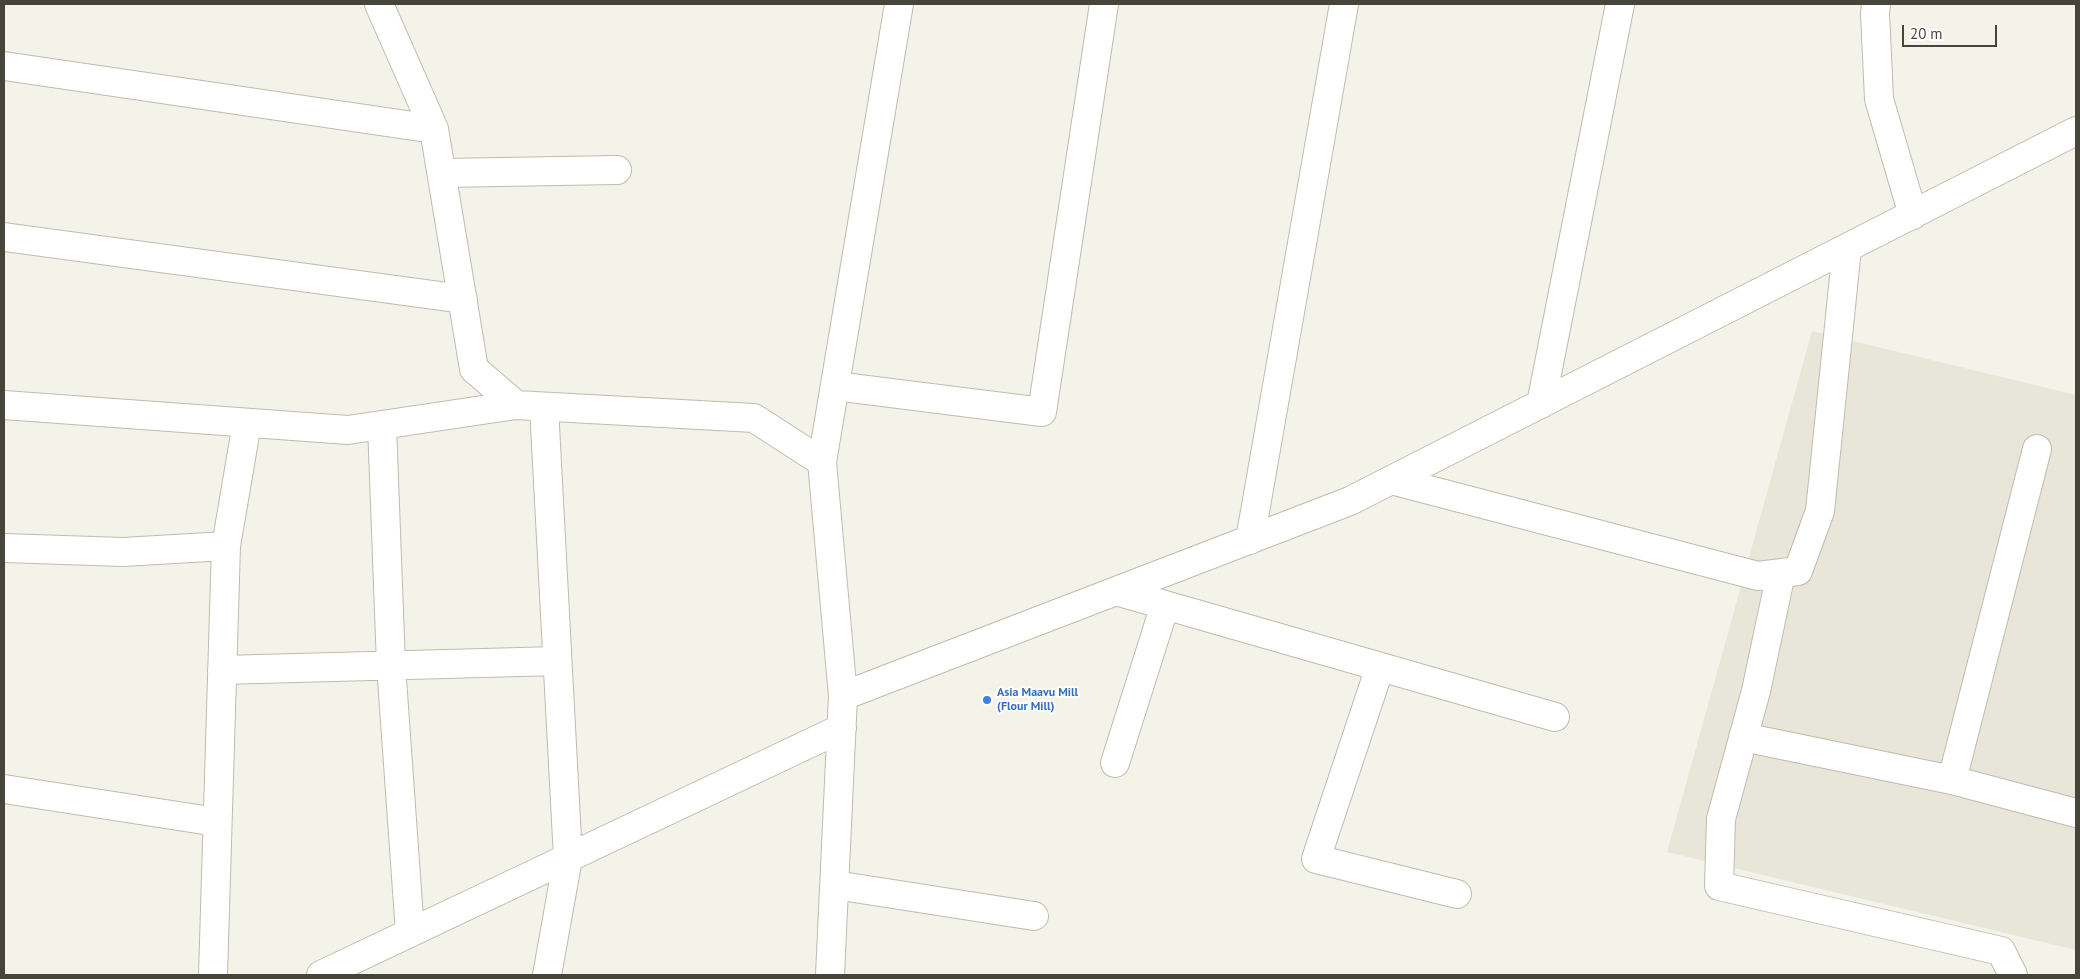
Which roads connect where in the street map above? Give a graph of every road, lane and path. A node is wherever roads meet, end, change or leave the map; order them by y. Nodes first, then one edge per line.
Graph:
1 (379, 4) edge
2 (899, 4) edge
3 (1104, 4) edge
4 (1344, 4) edge
5 (1620, 4) edge
6 (1876, 4) edge
7 (4, 66) edge
8 (434, 129) junction
9 (2076, 132) edge
10 (617, 170) dead end
11 (442, 173) junction
12 (1913, 215) junction
13 (4, 237) edge
14 (1847, 248) junction
15 (463, 299) junction
16 (835, 386) junction
17 (4, 404) edge
18 (1541, 404) junction
19 (516, 405) junction
20 (544, 407) junction
21 (247, 423) junction
22 (382, 425) junction
23 (2037, 449) dead end
24 (822, 462) junction
25 (1391, 480) junction
26 (1250, 540) junction
27 (226, 546) junction
28 (4, 548) edge
29 (1781, 573) junction
30 (1116, 591) junction
31 (1165, 605) junction
32 (558, 661) junction
33 (391, 665) junction
34 (1380, 667) junction
35 (222, 670) junction
36 (843, 696) junction
37 (1555, 717) dead end
38 (842, 728) junction
39 (1743, 737) junction
40 (1115, 762) dead end
41 (1952, 780) junction
42 (4, 789) edge
43 (2076, 813) edge
44 (217, 822) junction
45 (568, 858) junction
46 (835, 886) junction
47 (1457, 894) dead end
48 (1034, 916) dead end
49 (410, 933) junction
50 (213, 975) edge
51 (321, 975) edge
52 (547, 975) edge
53 (830, 975) edge
54 (2013, 975) edge

1 - 8 street
2 - 16 street
3 - 16 street
4 - 26 street
5 - 18 street
6 - 12 street
7 - 8 street
8 - 11 street
9 - 12 street
10 - 11 street
11 - 15 street
12 - 14 street
13 - 15 street
14 - 18 street
14 - 29 street
15 - 19 street
16 - 24 street
17 - 21 street
18 - 25 street
19 - 20 street
19 - 22 street
20 - 24 street
20 - 32 street
21 - 22 street
21 - 27 street
22 - 33 street
23 - 41 street
24 - 36 street
25 - 26 street
25 - 29 street
26 - 30 street
27 - 28 street
27 - 35 street
29 - 39 street
30 - 31 street
30 - 36 street
31 - 34 street
31 - 40 street
32 - 33 street
32 - 45 street
33 - 35 street
33 - 49 street
34 - 37 street
34 - 47 street
35 - 44 street
36 - 38 street
38 - 45 street
38 - 46 street
39 - 41 street
39 - 54 street
41 - 43 street
42 - 44 street
44 - 50 street
45 - 49 street
45 - 52 street
46 - 48 street
46 - 53 street
49 - 51 street

